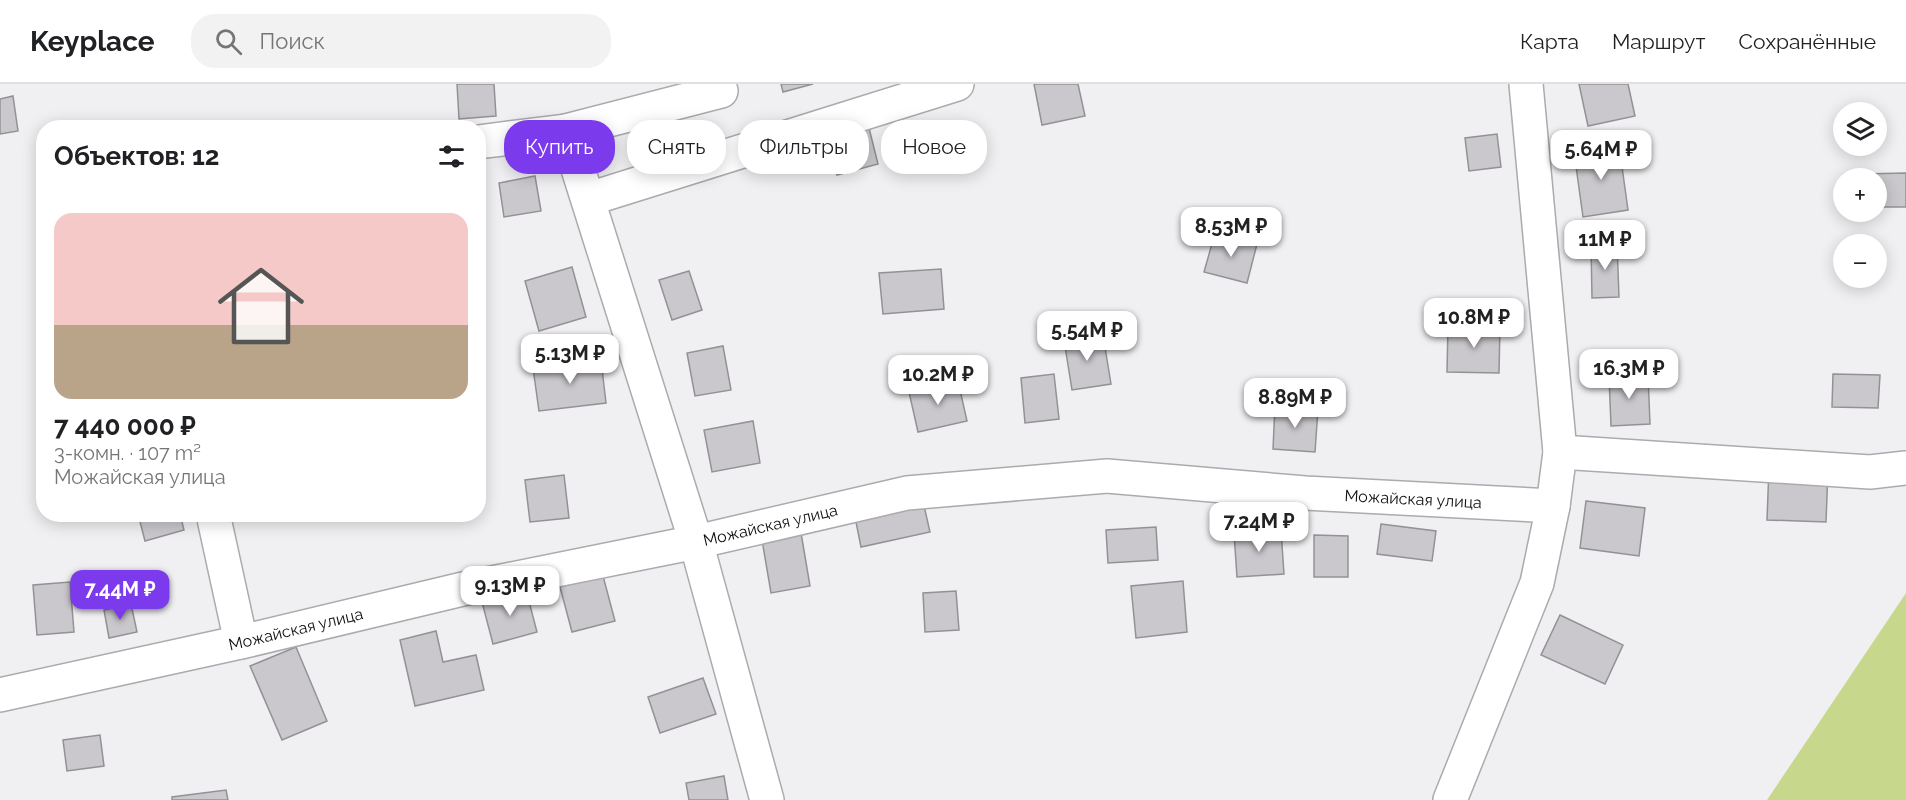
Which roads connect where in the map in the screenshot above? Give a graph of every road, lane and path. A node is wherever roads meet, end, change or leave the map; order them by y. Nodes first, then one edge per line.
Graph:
1 (719, 84) edge
2 (957, 84) edge
3 (1526, 84) edge
4 (606, 120) edge
5 (504, 138) edge
6 (486, 141) edge
7 (581, 174) edge
8 (589, 199) junction
9 (1560, 452) junction
10 (1906, 468) edge
11 (1553, 506) junction
12 (215, 522) edge
13 (696, 543) junction
14 (241, 642) junction
15 (0, 695) edge
16 (767, 800) edge
17 (1450, 800) edge

1 - 4 street
2 - 8 street
3 - 9 street
5 - 6 street
7 - 8 street
8 - 13 street
9 - 10 street
9 - 11 street
11 - 13 street, Можайская улица
11 - 17 street
12 - 14 street
13 - 14 street, Можайская улица
13 - 16 street
14 - 15 street, Можайская улица

